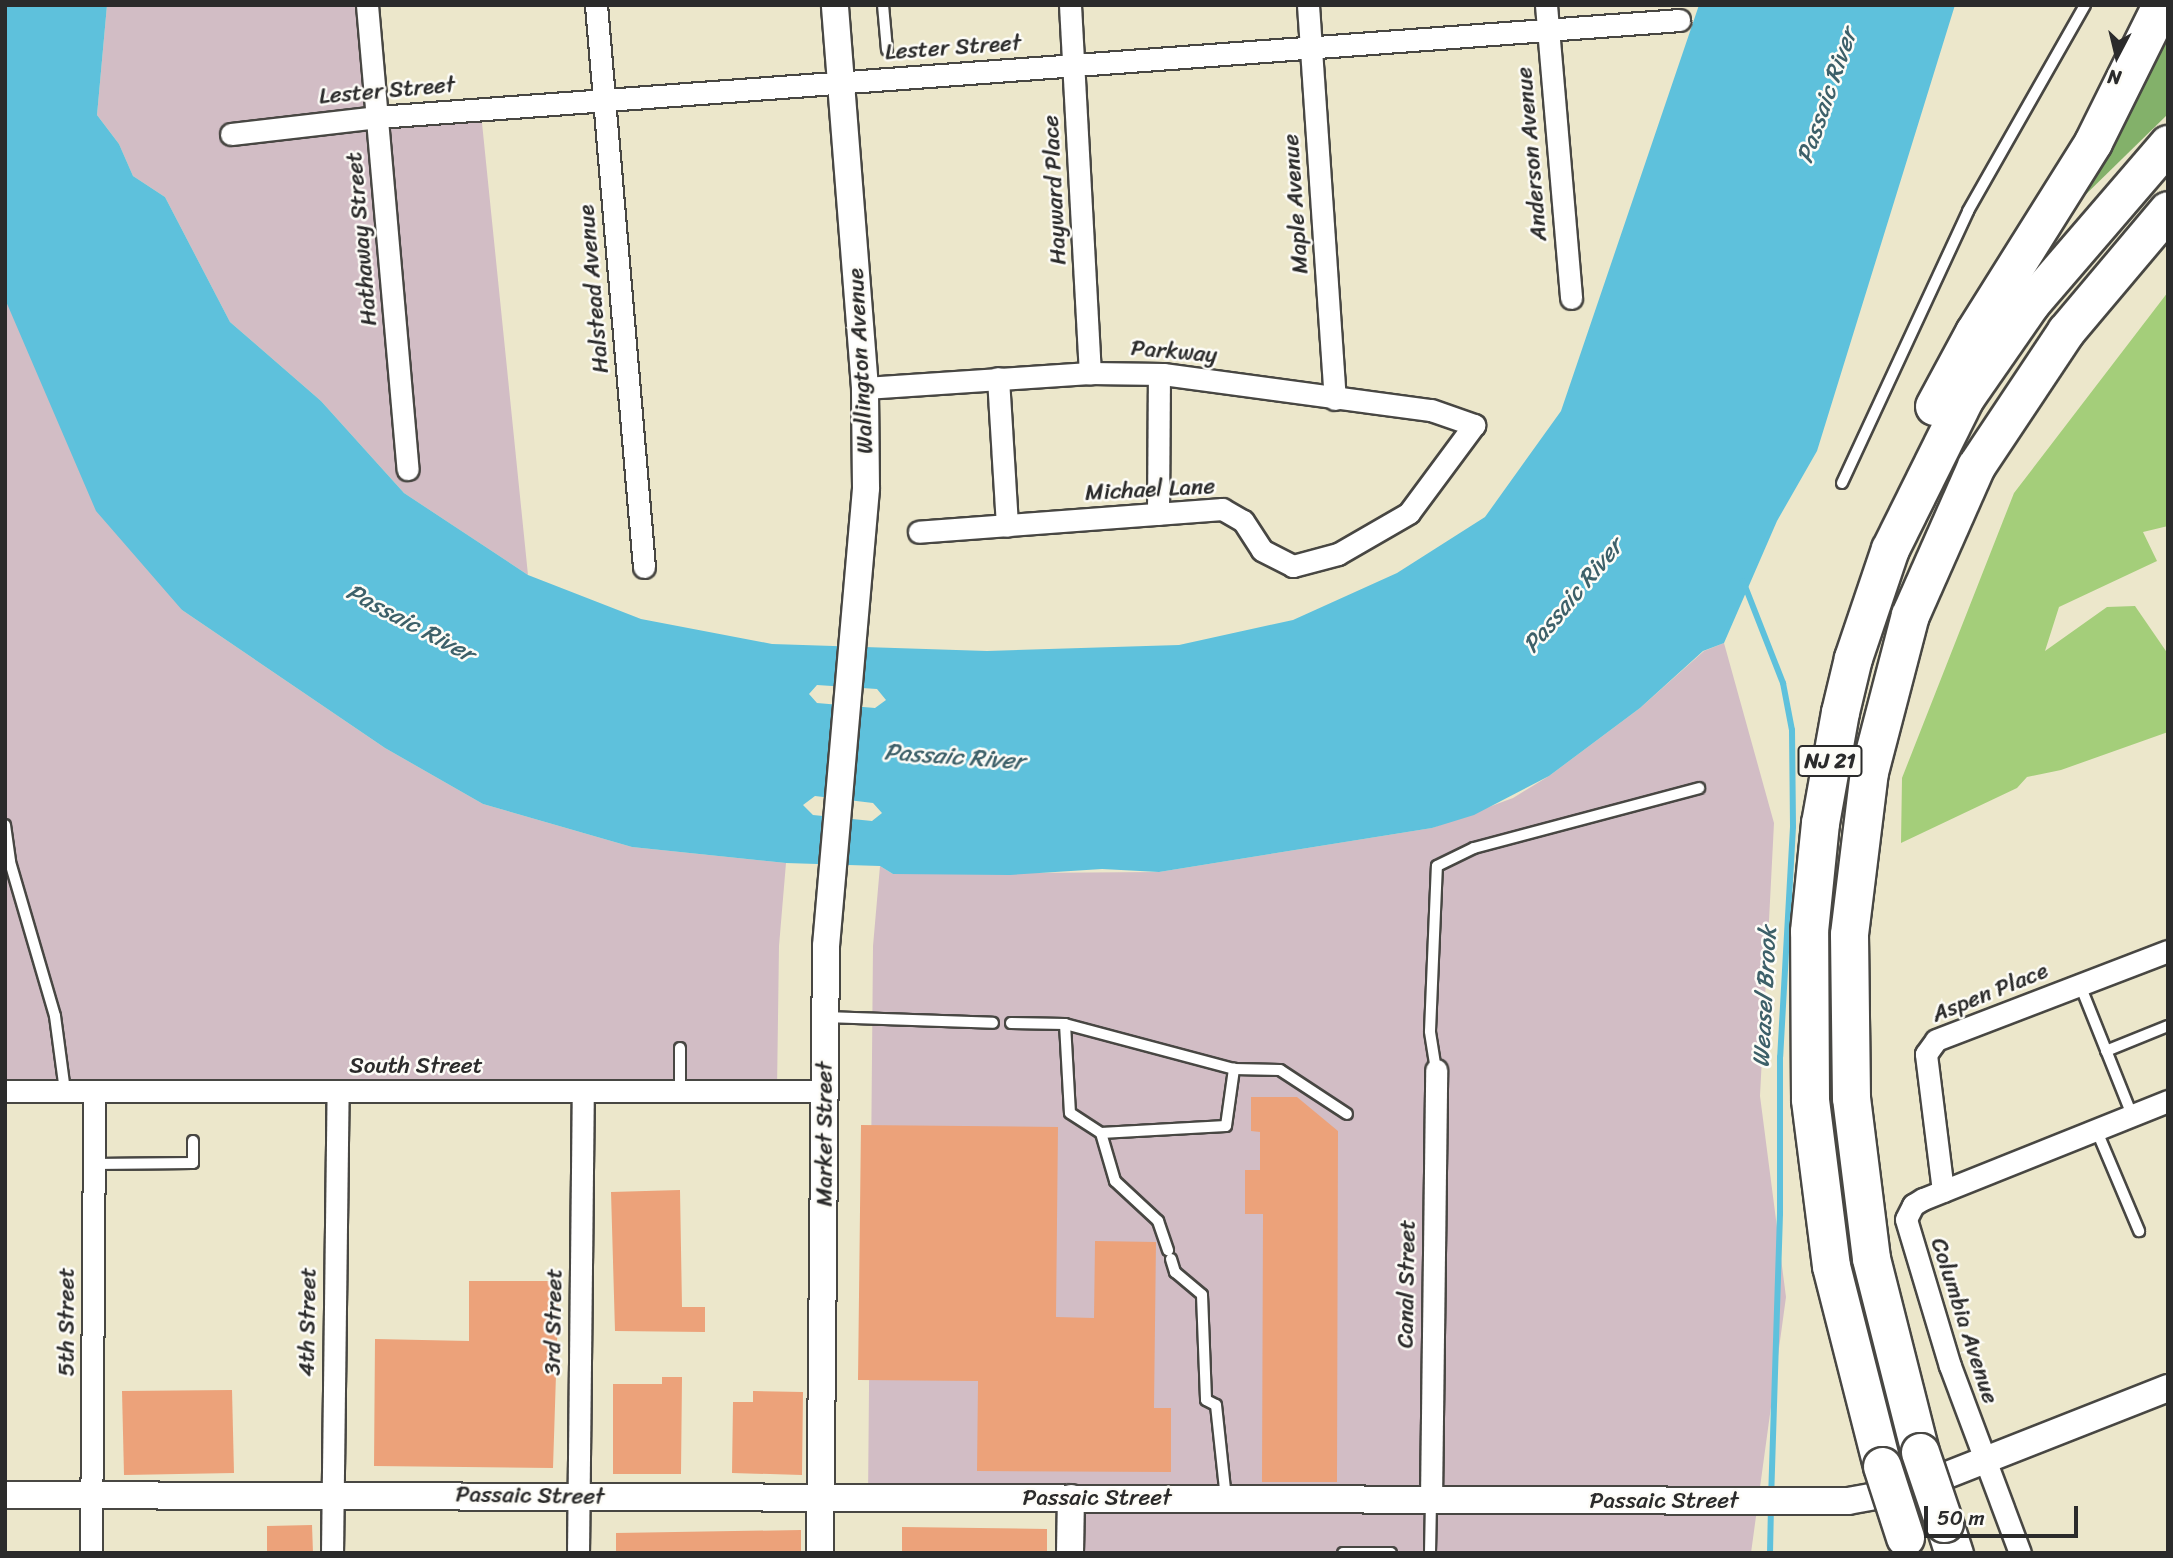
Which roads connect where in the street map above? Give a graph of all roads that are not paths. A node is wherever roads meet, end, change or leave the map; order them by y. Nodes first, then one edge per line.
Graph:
1 (367, 5) edge
2 (596, 5) edge
3 (835, 5) edge
4 (883, 5) edge
5 (1070, 5) edge
6 (1308, 5) edge
7 (1546, 5) edge
8 (2085, 5) edge
9 (2161, 5) edge
10 (1679, 20) dead end
11 (1548, 30) junction
12 (1312, 48) junction
13 (887, 50) dead end
14 (1075, 65) junction
15 (842, 83) junction
16 (604, 100) junction
17 (378, 117) junction
18 (232, 134) dead end
19 (2168, 144) edge
20 (2168, 210) edge
21 (1571, 298) dead end
22 (1090, 373) junction
23 (1158, 374) junction
24 (998, 378) junction
25 (865, 388) junction
26 (1335, 399) junction
27 (1474, 425) joint
28 (408, 469) dead end
29 (1842, 483) dead end
30 (1158, 514) junction
31 (1007, 526) junction
32 (919, 533) dead end
33 (644, 567) dead end
34 (848, 717) joint
35 (1829, 766) junction
36 (1699, 788) dead end
37 (5, 825) edge
38 (2168, 951) edge
39 (2080, 985) junction
40 (825, 1017) junction
41 (993, 1023) dead end
42 (1011, 1023) dead end
43 (1065, 1024) junction
44 (2168, 1026) edge
45 (680, 1048) dead end
46 (2106, 1051) junction
47 (1234, 1069) junction
48 (1436, 1070) joint
49 (5, 1091) edge
50 (65, 1091) junction
51 (94, 1091) junction
52 (826, 1091) junction
53 (338, 1092) junction
54 (583, 1092) junction
55 (680, 1092) junction
56 (2168, 1101) edge
57 (1347, 1114) dead end
58 (2132, 1115) junction
59 (2096, 1129) junction
60 (1101, 1133) junction
61 (193, 1142) dead end
62 (94, 1164) junction
63 (1942, 1191) junction
64 (2139, 1231) dead end
65 (2168, 1388) edge
66 (1983, 1462) junction
67 (92, 1493) junction
68 (332, 1494) junction
69 (5, 1495) edge
70 (578, 1497) junction
71 (821, 1498) junction
72 (1071, 1498) junction
73 (1226, 1499) junction
74 (1431, 1499) junction
75 (1949, 1538) edge
76 (1908, 1545) edge
77 (91, 1553) edge
78 (332, 1553) edge
79 (578, 1553) edge
80 (820, 1553) edge
81 (1070, 1553) edge
82 (1343, 1553) edge
83 (1391, 1553) edge
84 (1430, 1553) edge
85 (2020, 1553) edge

1 - 17 street, Hathaway Street
2 - 16 street, Halstead Avenue
3 - 15 street, Wallington Avenue
4 - 13 lane
5 - 14 street, Hayward Place
6 - 12 street, Maple Avenue
7 - 11 street, Anderson Avenue
8 - 29 lane
9 - 35 highway
10 - 11 street, Lester Street
11 - 12 street, Lester Street
11 - 21 street, Anderson Avenue
12 - 14 street, Lester Street
12 - 26 street, Maple Avenue
14 - 15 street, Lester Street
14 - 22 street, Hayward Place
15 - 16 street, Lester Street
15 - 25 street, Wallington Avenue
16 - 17 street, Lester Street
16 - 33 street, Halstead Avenue
17 - 18 street, Lester Street
17 - 28 street, Hathaway Street
19 - 35 highway, NJ 21
20 - 75 highway, NJ 21, bridge
22 - 23 street, Parkway
22 - 24 street, Parkway
23 - 26 street, Parkway
23 - 30 street
24 - 25 street, Parkway
24 - 31 street
25 - 34 street, Wallington Avenue
26 - 27 street, Parkway
27 - 30 street, Michael Lane
30 - 31 street, Michael Lane
31 - 32 street, Michael Lane
34 - 40 street, Market Street
35 - 76 highway, NJ 21, bridge
36 - 48 lane
37 - 50 lane
38 - 39 street, Aspen Place
39 - 46 lane
39 - 63 street, Aspen Place
40 - 41 lane
40 - 52 street, Market Street
42 - 43 lane
43 - 47 lane
43 - 60 lane
44 - 46 lane
45 - 55 lane
46 - 58 lane
47 - 57 lane
47 - 60 lane
48 - 74 street, Canal Street
49 - 50 street, South Street
50 - 51 street, South Street
51 - 53 street, South Street
51 - 62 street, 5th Street
52 - 55 street, South Street
52 - 71 street, Market Street
53 - 54 street, South Street
53 - 68 street, 4th Street
54 - 55 street, South Street
54 - 70 street, 3rd Street
56 - 58 street, Columbia Avenue
58 - 59 street, Columbia Avenue
59 - 63 street, Columbia Avenue
59 - 64 lane
60 - 73 lane
61 - 62 lane
62 - 67 street, 5th Street
63 - 66 street, Columbia Avenue
65 - 66 street, Passaic Street
66 - 74 street, Passaic Street
66 - 85 street, Columbia Avenue
67 - 68 street, Passaic Street
67 - 69 street, Passaic Street
67 - 77 street, 5th Street
68 - 70 street, Passaic Street
68 - 78 street, 4th Street
70 - 71 street, Passaic Street
70 - 79 street, 3rd Street
71 - 72 street, Passaic Street
71 - 80 street, Market Street
72 - 73 street, Passaic Street
72 - 81 street
73 - 74 street, Passaic Street
74 - 84 lane
82 - 83 lane

